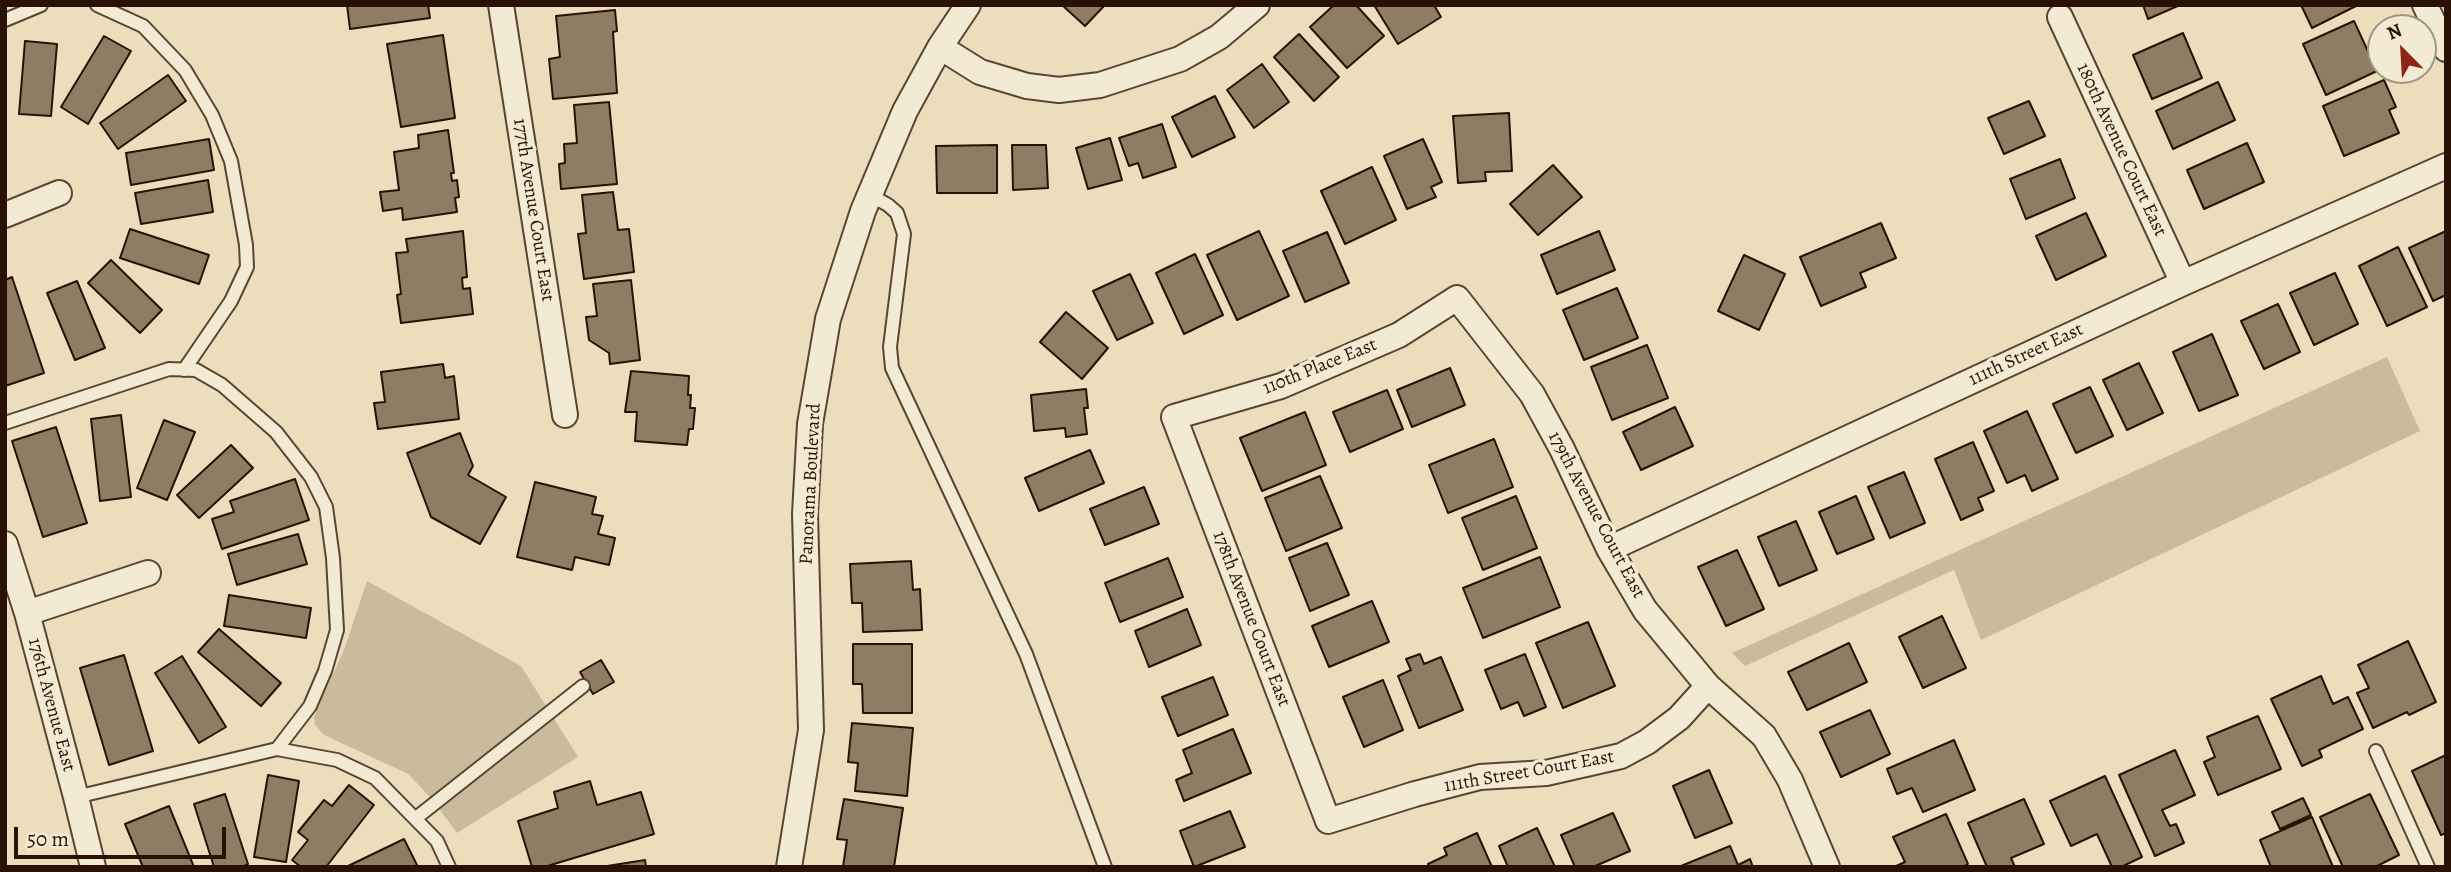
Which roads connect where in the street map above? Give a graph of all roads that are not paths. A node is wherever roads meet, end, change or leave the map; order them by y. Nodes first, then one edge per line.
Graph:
1 (41, 5) edge
2 (97, 5) edge
3 (501, 5) edge
4 (968, 5) edge
5 (1256, 5) edge
6 (2425, 5) edge
7 (2060, 17) dead end
8 (5, 20) edge
9 (940, 47) junction
10 (2446, 49) edge
11 (2446, 166) edge
12 (59, 193) dead end
13 (870, 195) junction
14 (5, 215) edge
15 (2183, 283) junction
16 (1457, 298) joint
17 (184, 370) junction
18 (565, 415) dead end
19 (1174, 417) joint
20 (5, 423) edge
21 (5, 544) edge
22 (1609, 550) junction
23 (148, 573) dead end
24 (27, 614) junction
25 (583, 686) dead end
26 (1708, 686) junction
27 (277, 748) junction
28 (2376, 751) dead end
29 (76, 797) junction
30 (416, 818) junction
31 (1328, 821) joint
32 (93, 867) edge
33 (449, 867) edge
34 (789, 867) edge
35 (1105, 867) edge
36 (1826, 867) edge
37 (2428, 867) edge

1 - 8 lane
2 - 17 lane
3 - 18 street, 177th Avenue Court East
4 - 9 street, Panorama Boulevard
5 - 9 street
6 - 10 street
7 - 15 street, 180th Avenue Court East
9 - 13 street, Panorama Boulevard
11 - 15 street, 111th Street East
12 - 14 street
13 - 34 street, Panorama Boulevard
13 - 35 lane
15 - 22 street, 111th Street East
16 - 19 street, 110th Place East
16 - 22 street, 179th Avenue Court East
17 - 20 lane
17 - 27 lane
19 - 31 street, 178th Avenue Court East
21 - 24 street, 176th Avenue East
22 - 26 street, 179th Avenue Court East
23 - 24 street
24 - 29 street, 176th Avenue East
25 - 30 lane
26 - 31 street, 111th Street Court East
26 - 36 street, 179th Avenue Court East
27 - 29 lane
27 - 30 lane
28 - 37 lane
29 - 32 street, 176th Avenue East
30 - 33 lane

